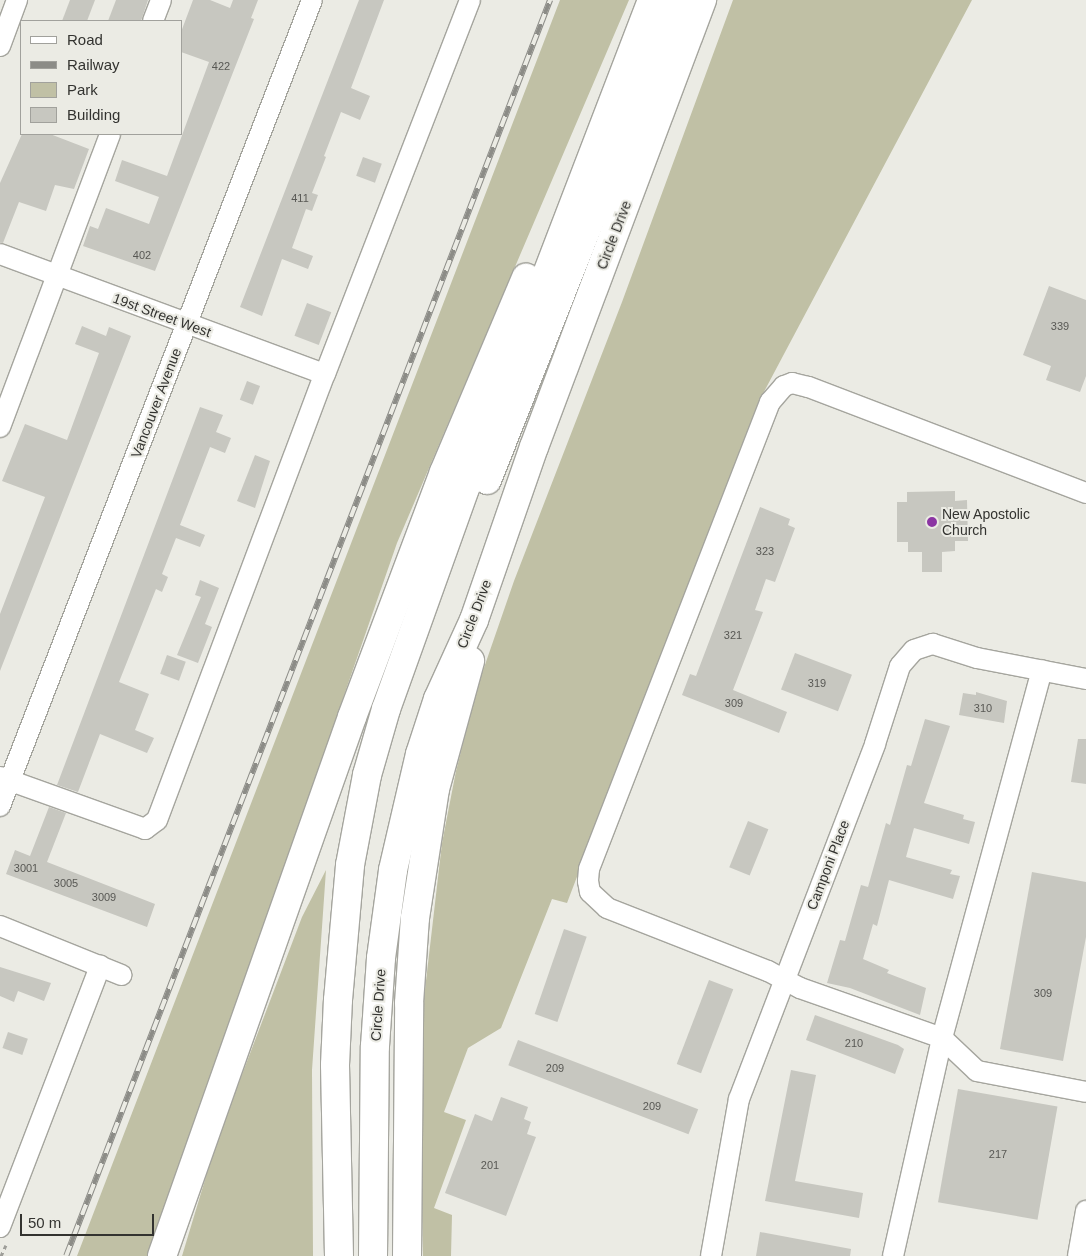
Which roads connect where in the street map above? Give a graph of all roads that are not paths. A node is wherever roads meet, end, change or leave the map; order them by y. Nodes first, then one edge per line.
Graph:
1 (17, 0) edge
2 (161, 0) edge
3 (312, 0) edge
4 (470, 0) edge
5 (652, 0) edge
6 (677, 0) edge
7 (702, 0) edge
8 (153, 20) edge
9 (4, 23) edge
10 (0, 46) edge
11 (630, 55) junction
12 (110, 135) edge
13 (0, 254) edge
14 (57, 276) junction
15 (186, 325) junction
16 (324, 374) junction
17 (0, 428) edge
18 (1086, 493) edge
19 (474, 620) junction
20 (1042, 670) junction
21 (1086, 679) edge
22 (393, 688) junction
23 (5, 779) edge
24 (0, 806) edge
25 (0, 926) edge
26 (100, 966) junction
27 (121, 975) dead end
28 (783, 981) junction
29 (942, 1038) junction
30 (1086, 1092) edge
31 (1086, 1211) edge
32 (0, 1227) edge
33 (162, 1256) edge
34 (339, 1256) edge
35 (373, 1256) edge
36 (407, 1256) edge
37 (711, 1256) edge
38 (893, 1256) edge
39 (1078, 1256) edge

1 - 9 street
2 - 8 street
3 - 15 street, Vancouver Avenue
4 - 16 street
5 - 11 highway
6 - 22 highway
7 - 19 highway, Circle Drive
9 - 10 street
11 - 22 highway
11 - 33 highway
12 - 14 street
13 - 14 street, 19st Street West
14 - 15 street, 19st Street West
14 - 17 street
15 - 16 street, 19st Street West
15 - 23 street, Vancouver Avenue
16 - 23 street
18 - 28 street
19 - 35 highway, Circle Drive
19 - 36 highway
20 - 21 street, Camponi Place
20 - 28 street, Camponi Place
20 - 29 street
22 - 34 highway
23 - 24 street, Vancouver Avenue
25 - 26 street
26 - 27 street
26 - 32 street
28 - 29 street
28 - 37 street, Camponi Place
29 - 30 street
29 - 38 street
31 - 39 street

